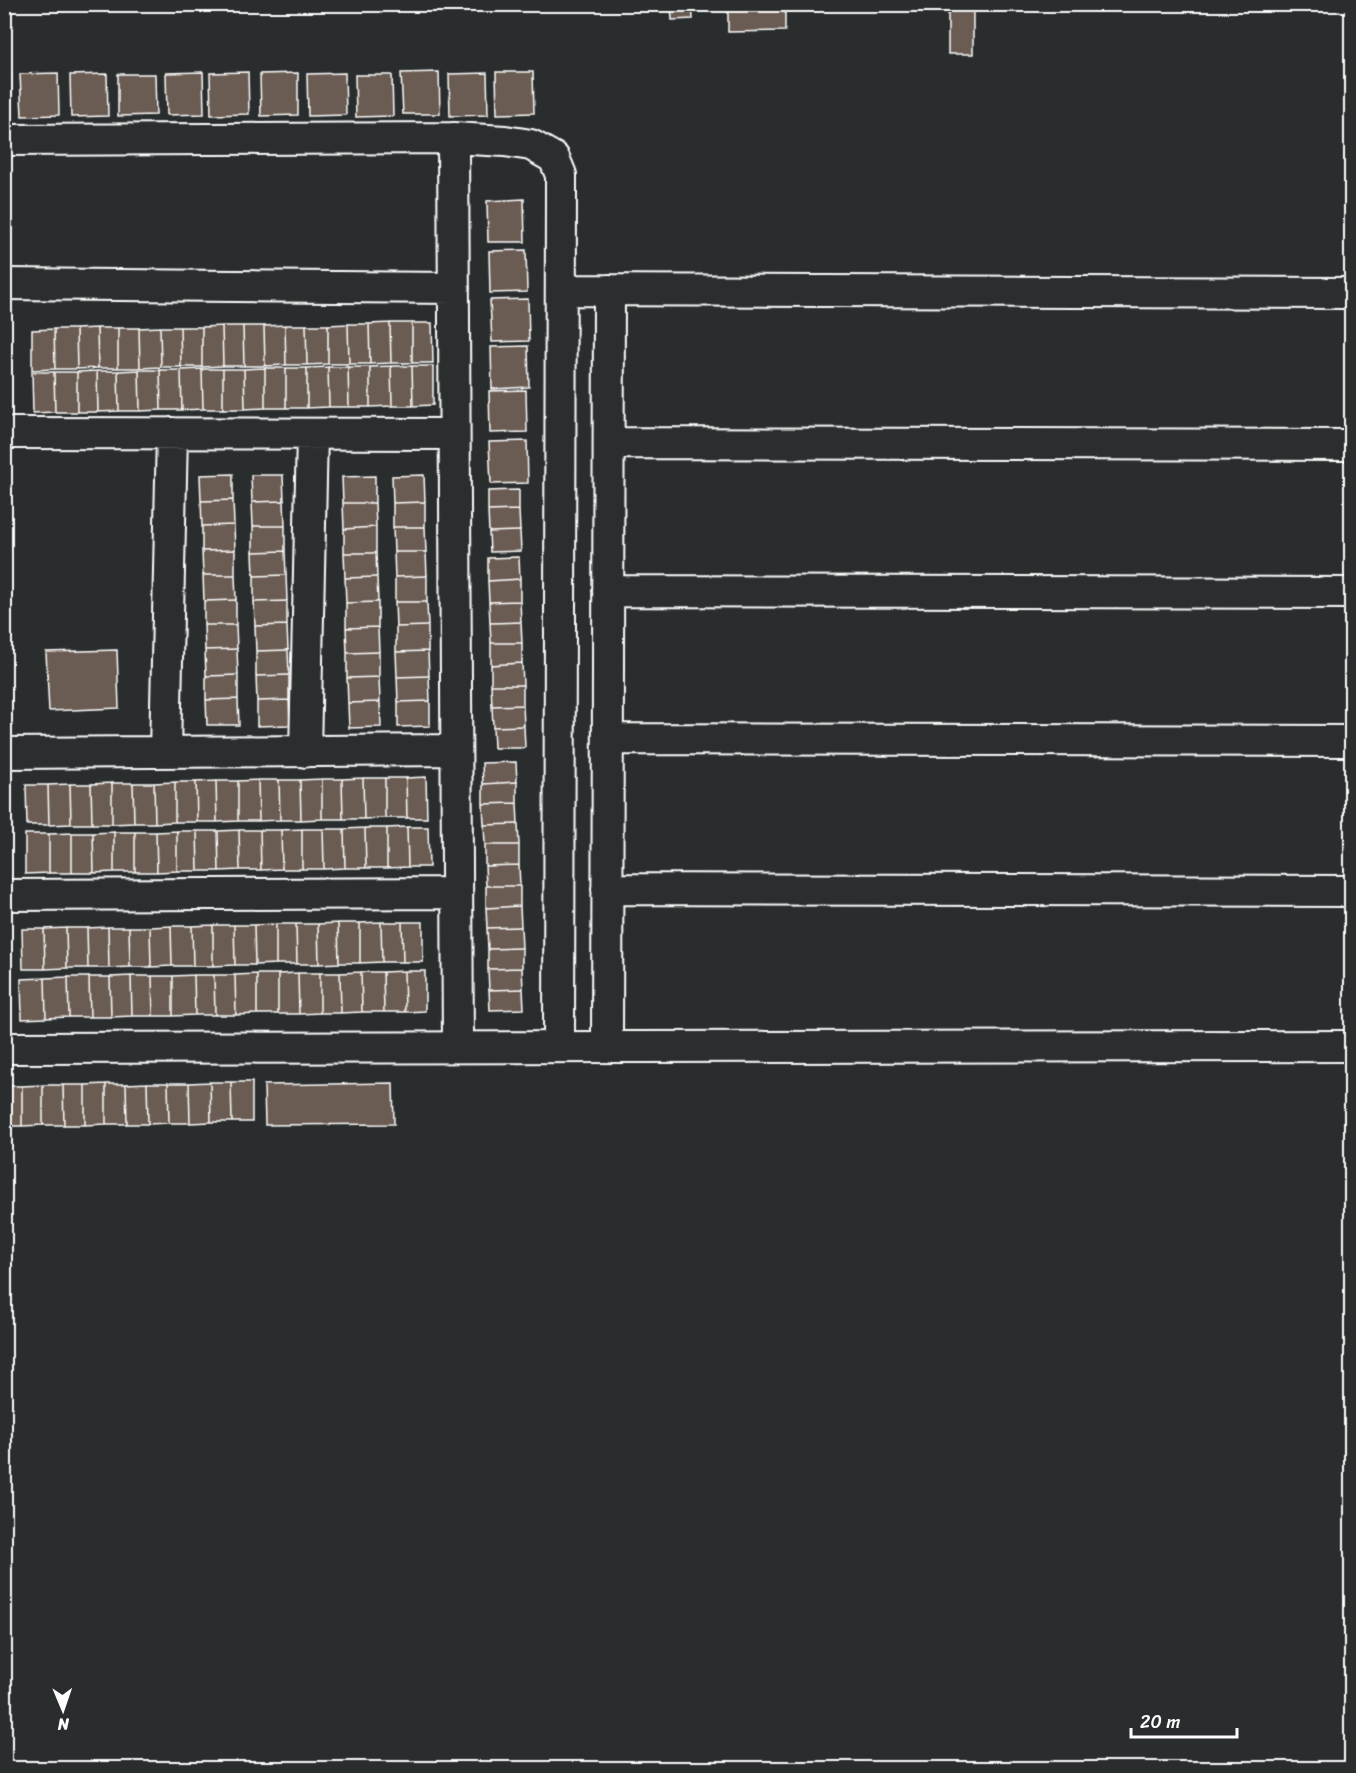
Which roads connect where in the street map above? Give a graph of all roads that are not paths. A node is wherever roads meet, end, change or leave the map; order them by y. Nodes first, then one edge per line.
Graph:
1 (453, 138) junction
2 (4, 140) edge
3 (4, 285) edge
4 (454, 288) junction
5 (561, 290) junction
6 (609, 290) junction
7 (1352, 292) edge
8 (4, 433) edge
9 (172, 434) junction
10 (312, 434) junction
11 (454, 434) junction
12 (609, 443) junction
13 (1352, 446) edge
14 (608, 591) junction
15 (1352, 593) edge
16 (608, 739) junction
17 (1352, 741) edge
18 (456, 750) junction
19 (165, 752) junction
20 (305, 752) junction
21 (4, 753) edge
22 (608, 889) junction
23 (1352, 891) edge
24 (457, 893) junction
25 (4, 896) edge
26 (1352, 1046) edge
27 (458, 1047) junction
28 (559, 1047) junction
29 (607, 1047) junction
30 (4, 1048) edge

1 - 2 street
1 - 4 street
1 - 5 street
3 - 4 street
4 - 11 street
5 - 6 street
5 - 28 street
6 - 7 street
6 - 12 street
8 - 9 street
9 - 10 street
9 - 19 street
10 - 11 street
10 - 20 street
11 - 18 street
12 - 13 street
12 - 14 street
14 - 15 street
14 - 16 street
16 - 17 street
16 - 22 street
18 - 20 street
18 - 24 street
19 - 20 street
19 - 21 street
22 - 23 street
22 - 29 street
24 - 25 street
24 - 27 street
26 - 29 street
27 - 28 street
27 - 30 street
28 - 29 street

